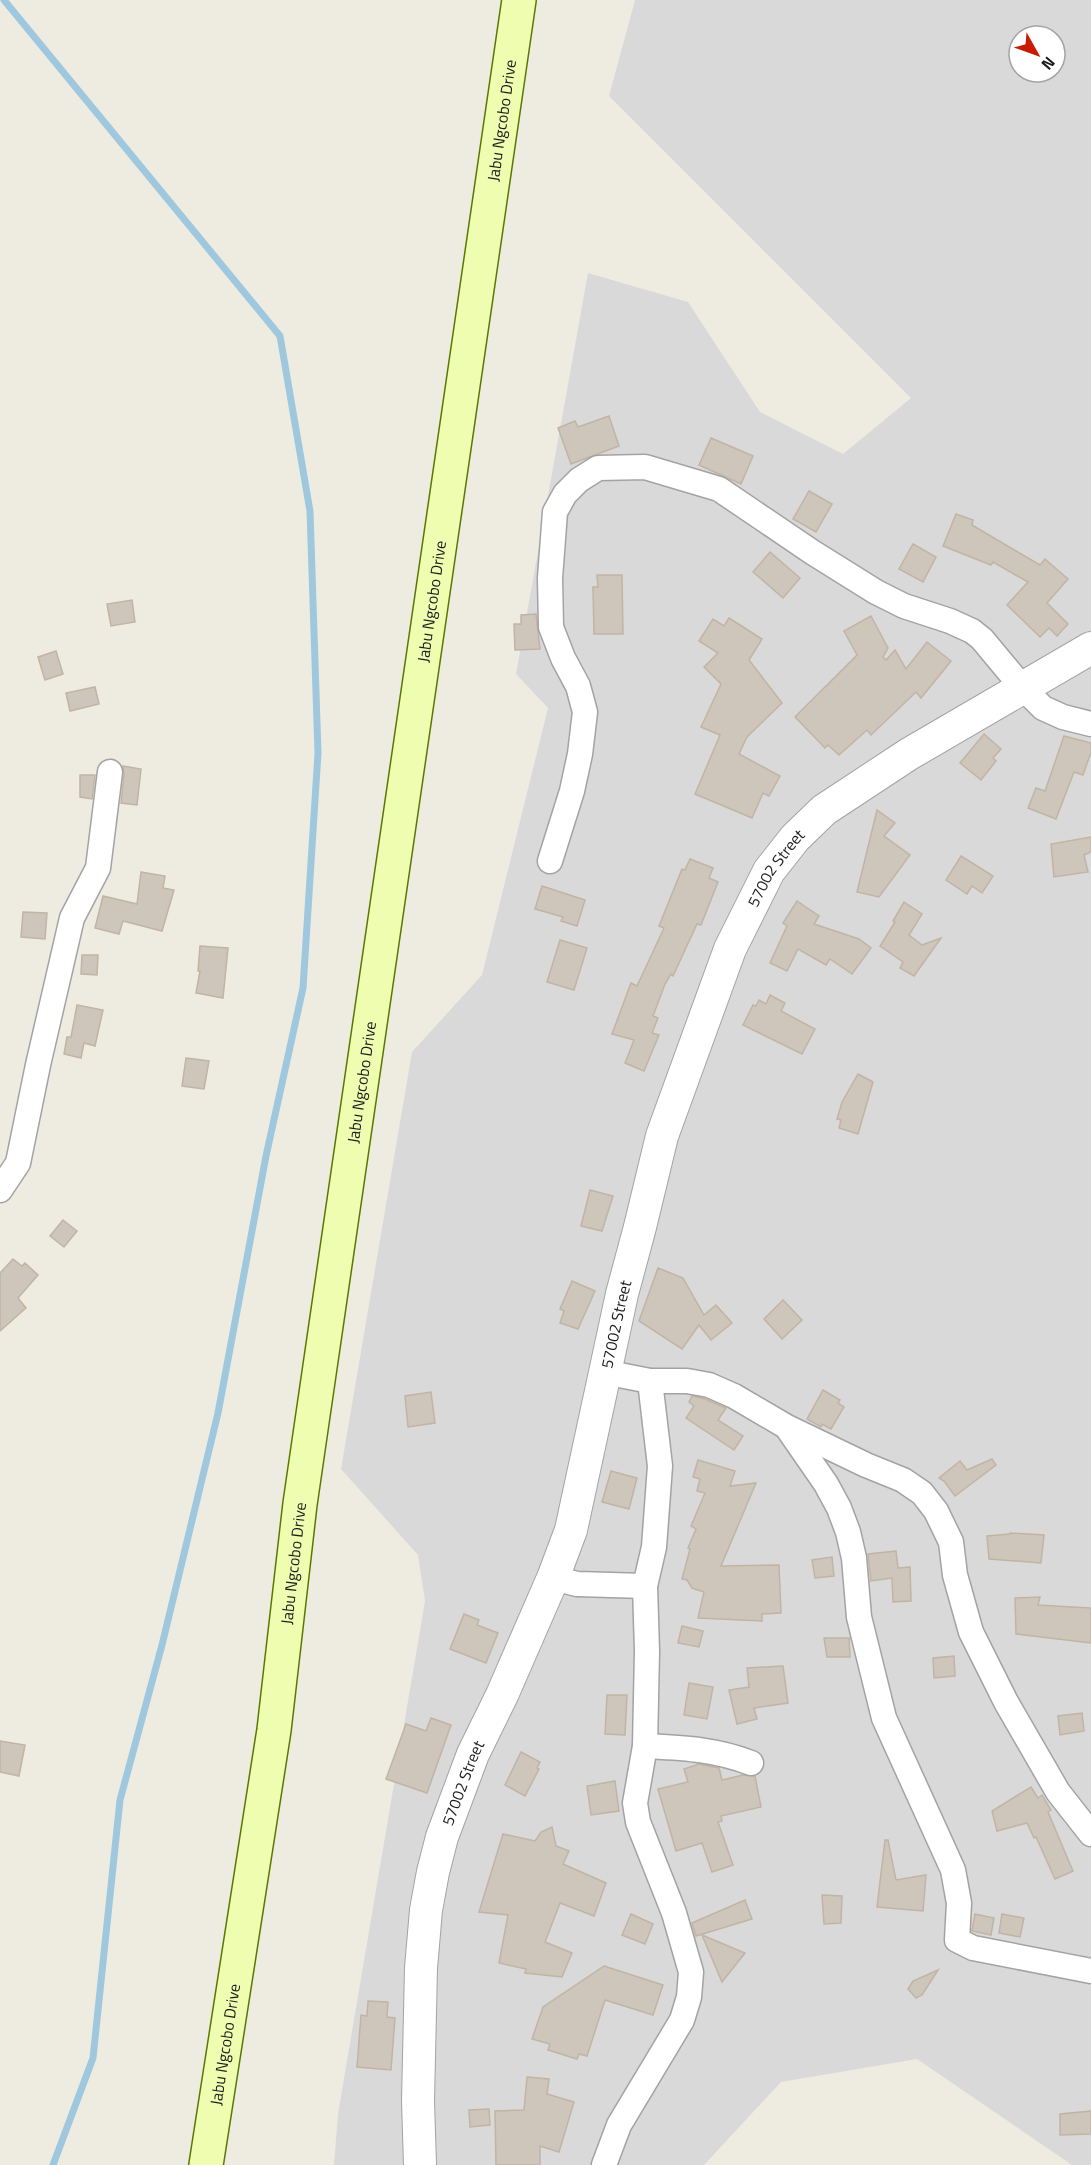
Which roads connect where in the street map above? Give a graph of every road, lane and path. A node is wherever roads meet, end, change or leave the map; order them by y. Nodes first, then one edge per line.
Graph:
1 (519, 0) edge
2 (1091, 648) edge
3 (1022, 687) junction
4 (1091, 724) edge
5 (110, 772) dead end
6 (550, 861) dead end
7 (0, 1190) edge
8 (604, 1372) junction
9 (650, 1381) junction
10 (787, 1427) junction
11 (553, 1578) junction
12 (645, 1586) junction
13 (645, 1746) junction
14 (751, 1763) dead end
15 (1091, 1834) edge
16 (1091, 1971) edge
17 (206, 2165) edge
18 (420, 2165) edge
19 (604, 2165) edge

1 - 17 main road, Jabu Ngcobo Drive
2 - 3 street, 57002 Street
3 - 4 street
3 - 6 street
3 - 8 street, 57002 Street
5 - 7 street
8 - 9 street
8 - 11 street, 57002 Street
9 - 10 street
9 - 12 street
10 - 15 street
10 - 16 street
11 - 12 street
11 - 18 street, 57002 Street
12 - 13 street
13 - 14 street
13 - 19 street

